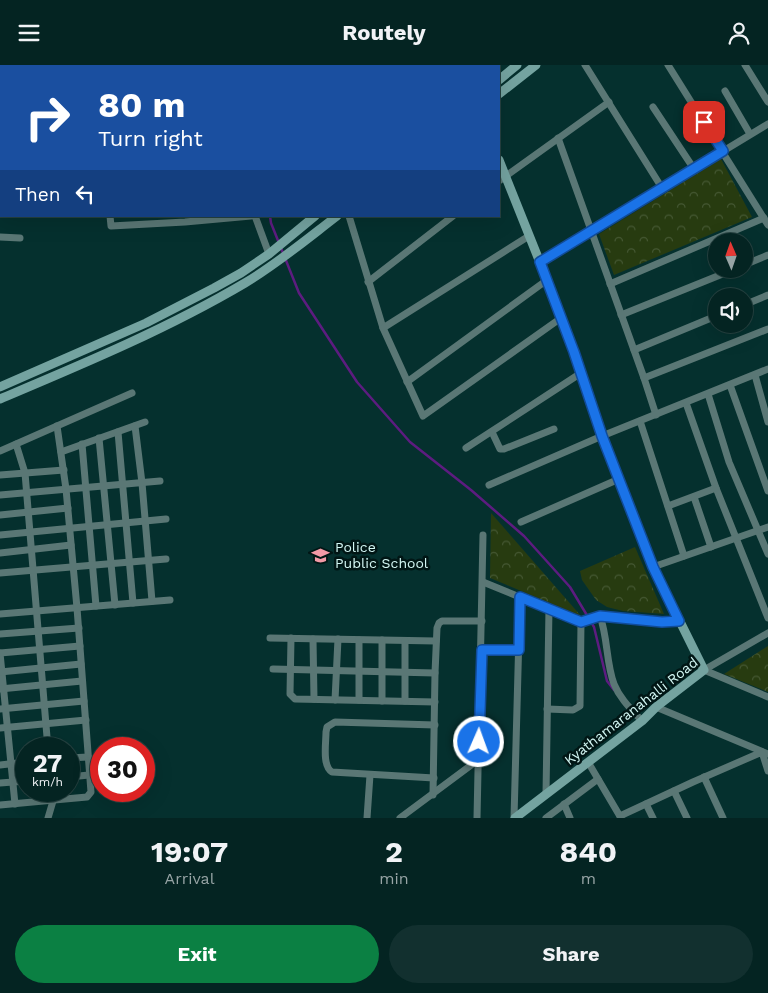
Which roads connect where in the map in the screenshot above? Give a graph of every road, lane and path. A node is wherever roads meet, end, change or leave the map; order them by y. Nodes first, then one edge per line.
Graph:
1 (517, 65) edge
2 (536, 65) edge
3 (585, 65) edge
4 (668, 65) edge
5 (745, 65) edge
6 (500, 79) edge
7 (725, 91) dead end
8 (500, 93) edge
9 (608, 102) junction
10 (768, 102) edge
11 (653, 107) dead end
12 (768, 124) edge
13 (750, 134) junction
14 (558, 138) junction
15 (723, 151) junction
16 (500, 166) edge
17 (694, 169) junction
18 (502, 179) edge
19 (662, 188) junction
20 (110, 217) edge
21 (239, 217) edge
22 (255, 217) edge
23 (313, 217) edge
24 (337, 217) edge
25 (349, 217) edge
26 (452, 217) edge
27 (764, 218) junction
28 (768, 225) edge
29 (591, 232) junction
30 (529, 236) junction
31 (0, 237) edge
32 (20, 238) dead end
33 (269, 253) junction
34 (768, 255) edge
35 (753, 261) edge
36 (540, 262) junction
37 (713, 278) edge
38 (547, 280) junction
39 (368, 282) junction
40 (610, 284) junction
41 (768, 295) edge
42 (753, 301) edge
43 (621, 315) junction
44 (561, 318) junction
45 (708, 320) edge
46 (383, 328) junction
47 (768, 329) edge
48 (634, 350) junction
49 (768, 369) edge
50 (582, 373) junction
51 (755, 375) junction
52 (644, 378) junction
53 (407, 382) junction
54 (730, 385) junction
55 (0, 387) edge
56 (132, 393) dead end
57 (708, 394) junction
58 (0, 399) edge
59 (686, 403) junction
60 (656, 415) junction
61 (640, 421) junction
62 (145, 422) dead end
63 (768, 422) edge
64 (57, 426) junction
65 (135, 426) junction
66 (554, 429) dead end
67 (118, 432) junction
68 (492, 432) junction
69 (602, 436) junction
70 (99, 438) junction
71 (16, 444) junction
72 (82, 444) junction
73 (466, 449) dead end
74 (0, 451) edge
75 (61, 452) junction
76 (64, 469) junction
77 (25, 473) junction
78 (0, 475) edge
79 (619, 479) junction
80 (160, 481) dead end
81 (142, 483) junction
82 (123, 484) junction
83 (489, 485) dead end
84 (105, 486) junction
85 (86, 487) junction
86 (716, 488) junction
87 (66, 489) junction
88 (768, 491) edge
89 (26, 493) junction
90 (0, 495) edge
91 (694, 497) junction
92 (668, 506) junction
93 (68, 509) junction
94 (28, 512) junction
95 (0, 515) edge
96 (166, 519) dead end
97 (145, 521) junction
98 (521, 522) dead end
99 (127, 523) junction
100 (108, 525) junction
101 (89, 526) junction
102 (768, 527) edge
103 (70, 528) junction
104 (758, 530) junction
105 (30, 532) junction
106 (0, 535) edge
107 (483, 535) dead end
108 (737, 539) junction
109 (72, 545) junction
110 (711, 547) junction
111 (31, 549) junction
112 (0, 553) edge
113 (768, 554) edge
114 (684, 556) junction
115 (166, 559) dead end
116 (149, 561) junction
117 (130, 562) junction
118 (111, 564) junction
119 (93, 565) junction
120 (74, 567) junction
121 (653, 567) junction
122 (33, 570) junction
123 (0, 573) edge
124 (483, 582) junction
125 (520, 597) junction
126 (170, 600) dead end
127 (152, 601) junction
128 (134, 603) junction
129 (115, 605) junction
130 (96, 606) junction
131 (77, 608) junction
132 (549, 608) junction
133 (36, 612) junction
134 (0, 614) edge
135 (600, 616) junction
136 (768, 617) edge
137 (586, 620) junction
138 (482, 621) junction
139 (679, 621) junction
140 (79, 628) junction
141 (38, 631) junction
142 (768, 633) edge
143 (0, 634) edge
144 (270, 638) dead end
145 (291, 638) junction
146 (313, 639) junction
147 (338, 639) junction
148 (359, 640) junction
149 (382, 640) junction
150 (405, 641) junction
151 (436, 641) junction
152 (80, 646) junction
153 (40, 649) junction
154 (482, 650) junction
155 (519, 650) junction
156 (0, 653) edge
157 (81, 664) junction
158 (41, 668) junction
159 (273, 669) dead end
160 (290, 669) junction
161 (313, 670) junction
162 (336, 670) junction
163 (704, 670) junction
164 (359, 671) junction
165 (382, 671) junction
166 (1, 672) edge
167 (406, 672) junction
168 (435, 673) junction
169 (82, 681) junction
170 (43, 685) junction
171 (2, 689) edge
172 (768, 697) edge
173 (314, 699) junction
174 (335, 700) junction
175 (359, 700) junction
176 (84, 701) junction
177 (382, 701) junction
178 (405, 701) junction
179 (435, 702) junction
180 (45, 705) junction
181 (656, 707) junction
182 (3, 709) edge
183 (548, 709) junction
184 (86, 720) junction
185 (642, 721) junction
186 (46, 723) junction
187 (435, 725) junction
188 (4, 727) edge
189 (47, 737) edge
190 (765, 753) edge
191 (88, 757) junction
192 (80, 758) edge
193 (478, 760) junction
194 (588, 762) junction
195 (15, 763) edge
196 (11, 764) junction
197 (0, 765) edge
198 (768, 771) edge
199 (90, 775) joint
200 (370, 775) junction
201 (80, 776) edge
202 (704, 777) junction
203 (434, 778) junction
204 (598, 779) junction
205 (13, 782) junction
206 (0, 783) edge
207 (674, 791) junction
208 (90, 792) edge
209 (546, 794) junction
210 (433, 795) junction
211 (80, 798) edge
212 (40, 802) edge
213 (53, 802) edge
214 (15, 804) junction
215 (564, 804) junction
216 (646, 804) junction
217 (0, 805) edge
218 (620, 817) edge
219 (48, 818) edge
220 (367, 818) edge
221 (400, 818) edge
222 (477, 818) edge
223 (515, 818) edge
224 (546, 818) edge
225 (570, 818) edge
226 (653, 818) edge
227 (687, 818) edge
228 (723, 818) edge

1 - 6 main road
2 - 8 main road
3 - 9 street
4 - 15 street
5 - 10 street
7 - 13 street
9 - 14 street
9 - 19 street
11 - 17 street
12 - 13 street
13 - 15 street
14 - 18 street
14 - 29 street
15 - 17 street
15 - 27 street
16 - 18 main road
17 - 19 street
18 - 30 main road
19 - 29 street
20 - 21 street
22 - 33 street
23 - 33 main road
24 - 58 main road
25 - 39 street
26 - 39 street
27 - 28 street
27 - 40 street
29 - 36 street
29 - 40 street
30 - 36 main road
30 - 46 street
31 - 32 street
33 - 55 main road
34 - 35 street
36 - 38 main road
37 - 43 street
38 - 44 main road
38 - 53 street
39 - 46 street
40 - 43 street
41 - 42 street
43 - 48 street
44 - 50 main road
44 - 53 street
45 - 48 street
46 - 53 street
47 - 52 street
48 - 52 street
49 - 51 street
50 - 68 street
50 - 69 main road
51 - 54 street
51 - 63 street
52 - 60 street
54 - 57 street
54 - 88 street
56 - 64 street
57 - 59 street
57 - 104 street
59 - 60 street
59 - 86 street
60 - 61 street
61 - 69 street
61 - 92 street
62 - 65 street
64 - 71 street
64 - 75 street
65 - 67 street
65 - 81 street
66 - 68 street
67 - 70 street
67 - 82 street
68 - 73 street
69 - 79 main road
69 - 83 street
70 - 72 street
70 - 84 street
71 - 74 street
71 - 77 street
72 - 75 street
72 - 85 street
75 - 76 street
76 - 77 street
76 - 87 street
77 - 78 street
77 - 89 street
79 - 98 street
79 - 121 main road
80 - 81 street
81 - 82 street
81 - 97 street
82 - 84 street
82 - 99 street
84 - 85 street
84 - 100 street
85 - 87 street
85 - 101 street
86 - 91 street
86 - 108 street
87 - 89 street
87 - 93 street
89 - 90 street
89 - 94 street
91 - 92 street
91 - 110 street
92 - 114 street
93 - 94 street
93 - 103 street
94 - 95 street
94 - 105 street
96 - 97 street
97 - 99 street
97 - 116 street
99 - 100 street
99 - 117 street
100 - 101 street
100 - 118 street
101 - 103 street
101 - 119 street
102 - 104 street
103 - 105 street
103 - 109 street
104 - 108 street
104 - 113 street
105 - 106 street
105 - 111 street
107 - 124 street
108 - 110 street
108 - 136 street
109 - 111 street
109 - 120 street
110 - 114 street
111 - 112 street
111 - 122 street
114 - 121 street
115 - 116 street
116 - 117 street
116 - 127 street
117 - 118 street
117 - 128 street
118 - 119 street
118 - 129 street
119 - 120 street
119 - 130 street
120 - 122 street
120 - 131 street
121 - 139 main road
122 - 123 street
122 - 133 street
124 - 125 street
124 - 138 street
125 - 132 street
125 - 155 street
126 - 127 street
127 - 128 street
128 - 129 street
129 - 130 street
130 - 131 street
131 - 133 street
131 - 140 street
132 - 137 street
132 - 183 street
133 - 134 street
133 - 141 street
135 - 137 street
135 - 139 street
135 - 185 street
137 - 183 street
138 - 151 street
138 - 154 street
139 - 163 main road
140 - 141 street
140 - 152 street
141 - 143 street
141 - 153 street
142 - 163 street, Kyathamaranahalli Road
144 - 145 street
145 - 146 street
145 - 160 street
146 - 147 street
146 - 161 street
147 - 148 street
147 - 162 street
148 - 149 street
148 - 164 street
149 - 150 street
149 - 165 street
150 - 151 street
150 - 167 street
151 - 168 street
152 - 153 street
152 - 157 street
153 - 156 street
153 - 158 street
154 - 155 street
154 - 193 street
155 - 223 street
156 - 166 street
157 - 158 street
157 - 169 street
158 - 166 street
158 - 170 street
159 - 160 street
160 - 161 street
160 - 173 street
161 - 162 street
161 - 173 street
162 - 164 street
162 - 174 street
163 - 172 street
163 - 181 main road, Kyathamaranahalli Road
164 - 165 street
164 - 175 street
165 - 167 street
165 - 177 street
166 - 171 street
167 - 168 street
167 - 178 street
168 - 179 street
169 - 170 street
169 - 176 street
170 - 171 street
170 - 180 street
171 - 182 street
173 - 174 street
174 - 175 street
175 - 177 street
176 - 180 street
176 - 184 street
177 - 178 street
178 - 179 street
179 - 187 street
180 - 182 street
180 - 186 street
181 - 185 main road, Kyathamaranahalli Road
181 - 190 street
182 - 188 street
183 - 209 street
184 - 186 street
184 - 191 street
185 - 194 main road, Kyathamaranahalli Road
186 - 188 street
186 - 189 street
187 - 200 street
187 - 203 street
188 - 196 street
190 - 198 street
190 - 202 street
191 - 192 street
191 - 199 street
193 - 210 street
193 - 222 street
194 - 204 street
194 - 209 main road, Kyathamaranahalli Road
195 - 196 street
196 - 197 street
196 - 205 street
199 - 201 street
200 - 203 street
200 - 220 street
202 - 207 street
202 - 228 street
203 - 210 street
204 - 215 street
204 - 218 street
205 - 206 street
205 - 214 street
207 - 216 street
207 - 227 street
208 - 211 street
209 - 223 main road, Kyathamaranahalli Road
210 - 221 street
212 - 214 street
213 - 219 street
214 - 217 street
215 - 224 street
215 - 225 street
216 - 218 street
216 - 226 street

